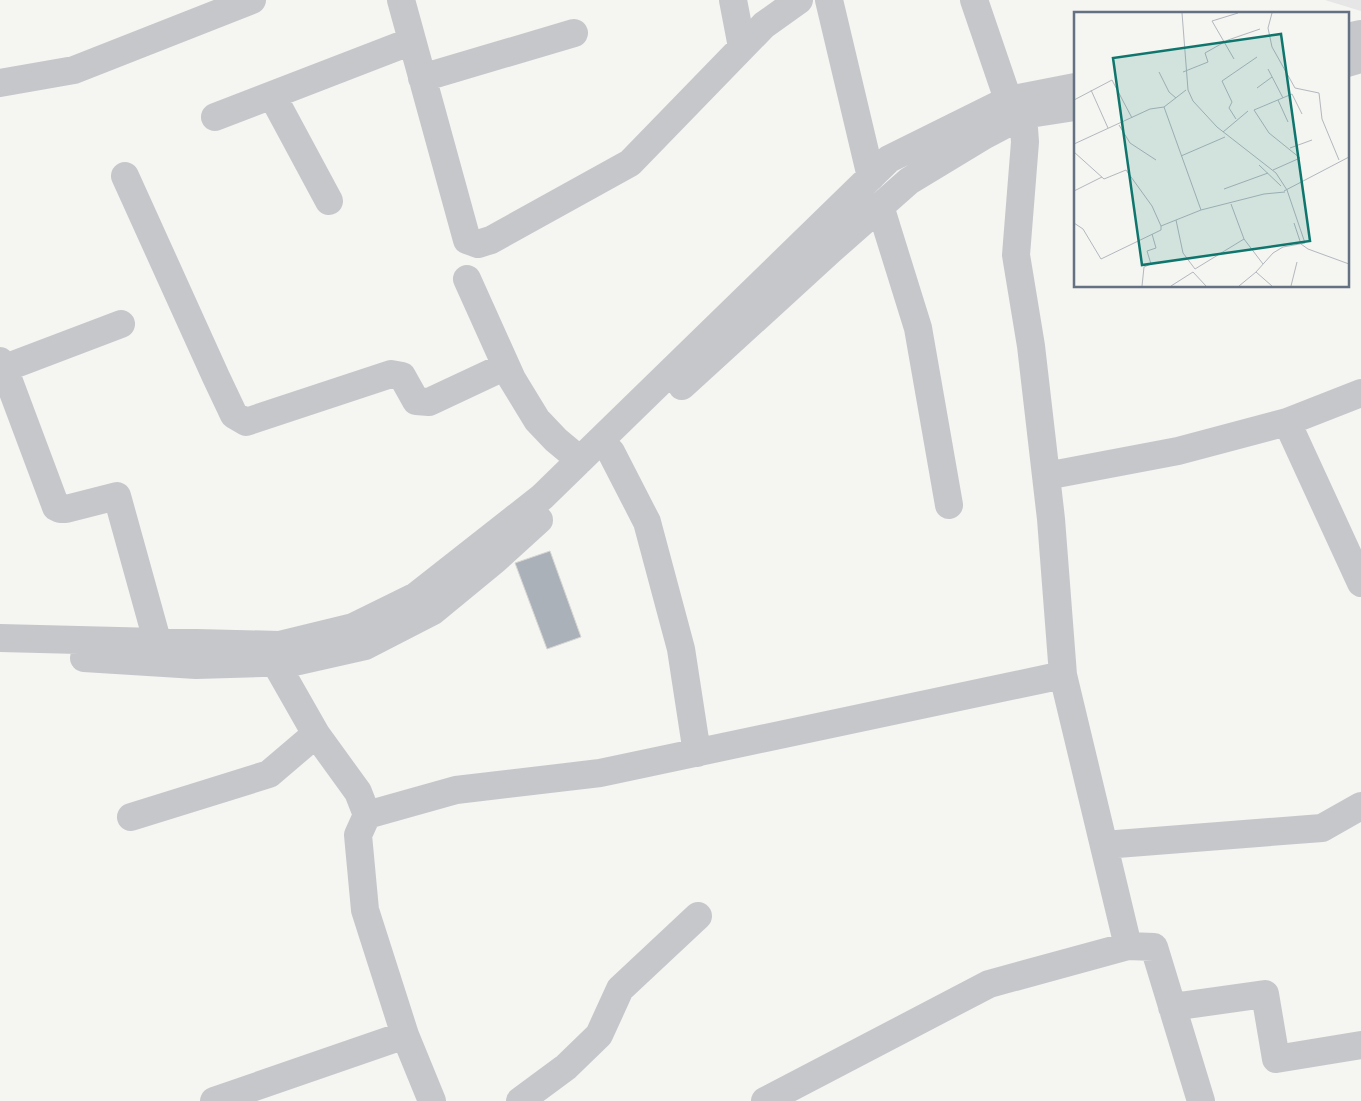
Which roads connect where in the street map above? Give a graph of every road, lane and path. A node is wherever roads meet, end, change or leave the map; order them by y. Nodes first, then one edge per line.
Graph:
1 (252, 0) edge
2 (401, 0) edge
3 (733, 0) edge
4 (799, 0) edge
5 (829, 0) edge
6 (974, 0) edge
7 (574, 33) dead end
8 (1361, 34) edge
9 (1348, 37) edge
10 (412, 41) junction
11 (742, 47) junction
12 (1361, 59) edge
13 (1348, 63) edge
14 (422, 78) junction
15 (0, 83) edge
16 (1074, 87) edge
17 (272, 95) junction
18 (1074, 107) edge
19 (1015, 112) junction
20 (216, 117) dead end
21 (125, 176) dead end
22 (870, 177) junction
23 (329, 202) dead end
24 (880, 206) junction
25 (467, 279) dead end
26 (121, 324) dead end
27 (1, 366) edge
28 (506, 366) junction
29 (1361, 393) edge
30 (1287, 422) junction
31 (611, 452) junction
32 (580, 460) junction
33 (1046, 476) junction
34 (949, 504) dead end
35 (1361, 583) edge
36 (0, 638) edge
37 (155, 652) junction
38 (0, 653) edge
39 (275, 662) junction
40 (1063, 675) junction
41 (316, 734) junction
42 (697, 753) junction
43 (1361, 806) edge
44 (367, 815) junction
45 (131, 818) dead end
46 (1104, 845) junction
47 (698, 916) dead end
48 (1128, 946) junction
49 (1172, 1007) junction
50 (405, 1035) junction
51 (1361, 1045) edge
52 (214, 1101) edge
53 (432, 1101) edge
54 (520, 1101) edge
55 (765, 1101) edge
56 (1201, 1101) edge

1 - 15 street
2 - 10 street
3 - 11 street
4 - 11 street
5 - 22 street
6 - 19 street
7 - 14 street
8 - 9 street
10 - 14 street
10 - 17 street
11 - 14 street
12 - 13 street
16 - 19 street
17 - 20 street
17 - 23 street
18 - 19 street
19 - 22 street
19 - 24 street
19 - 33 street
21 - 28 street
22 - 32 street
24 - 31 street
24 - 34 street
25 - 28 street
26 - 27 street
27 - 37 street
28 - 32 street
29 - 30 street
30 - 33 street
30 - 35 street
31 - 39 street
31 - 42 street
32 - 37 street
33 - 40 street
36 - 37 street
37 - 38 street
37 - 39 street
39 - 41 street
40 - 42 street
40 - 46 street
41 - 44 street
41 - 45 street
42 - 44 street
43 - 46 street
44 - 50 street
46 - 48 street
47 - 54 street
48 - 49 street
48 - 55 street
49 - 51 street
49 - 56 street
50 - 52 street
50 - 53 street

